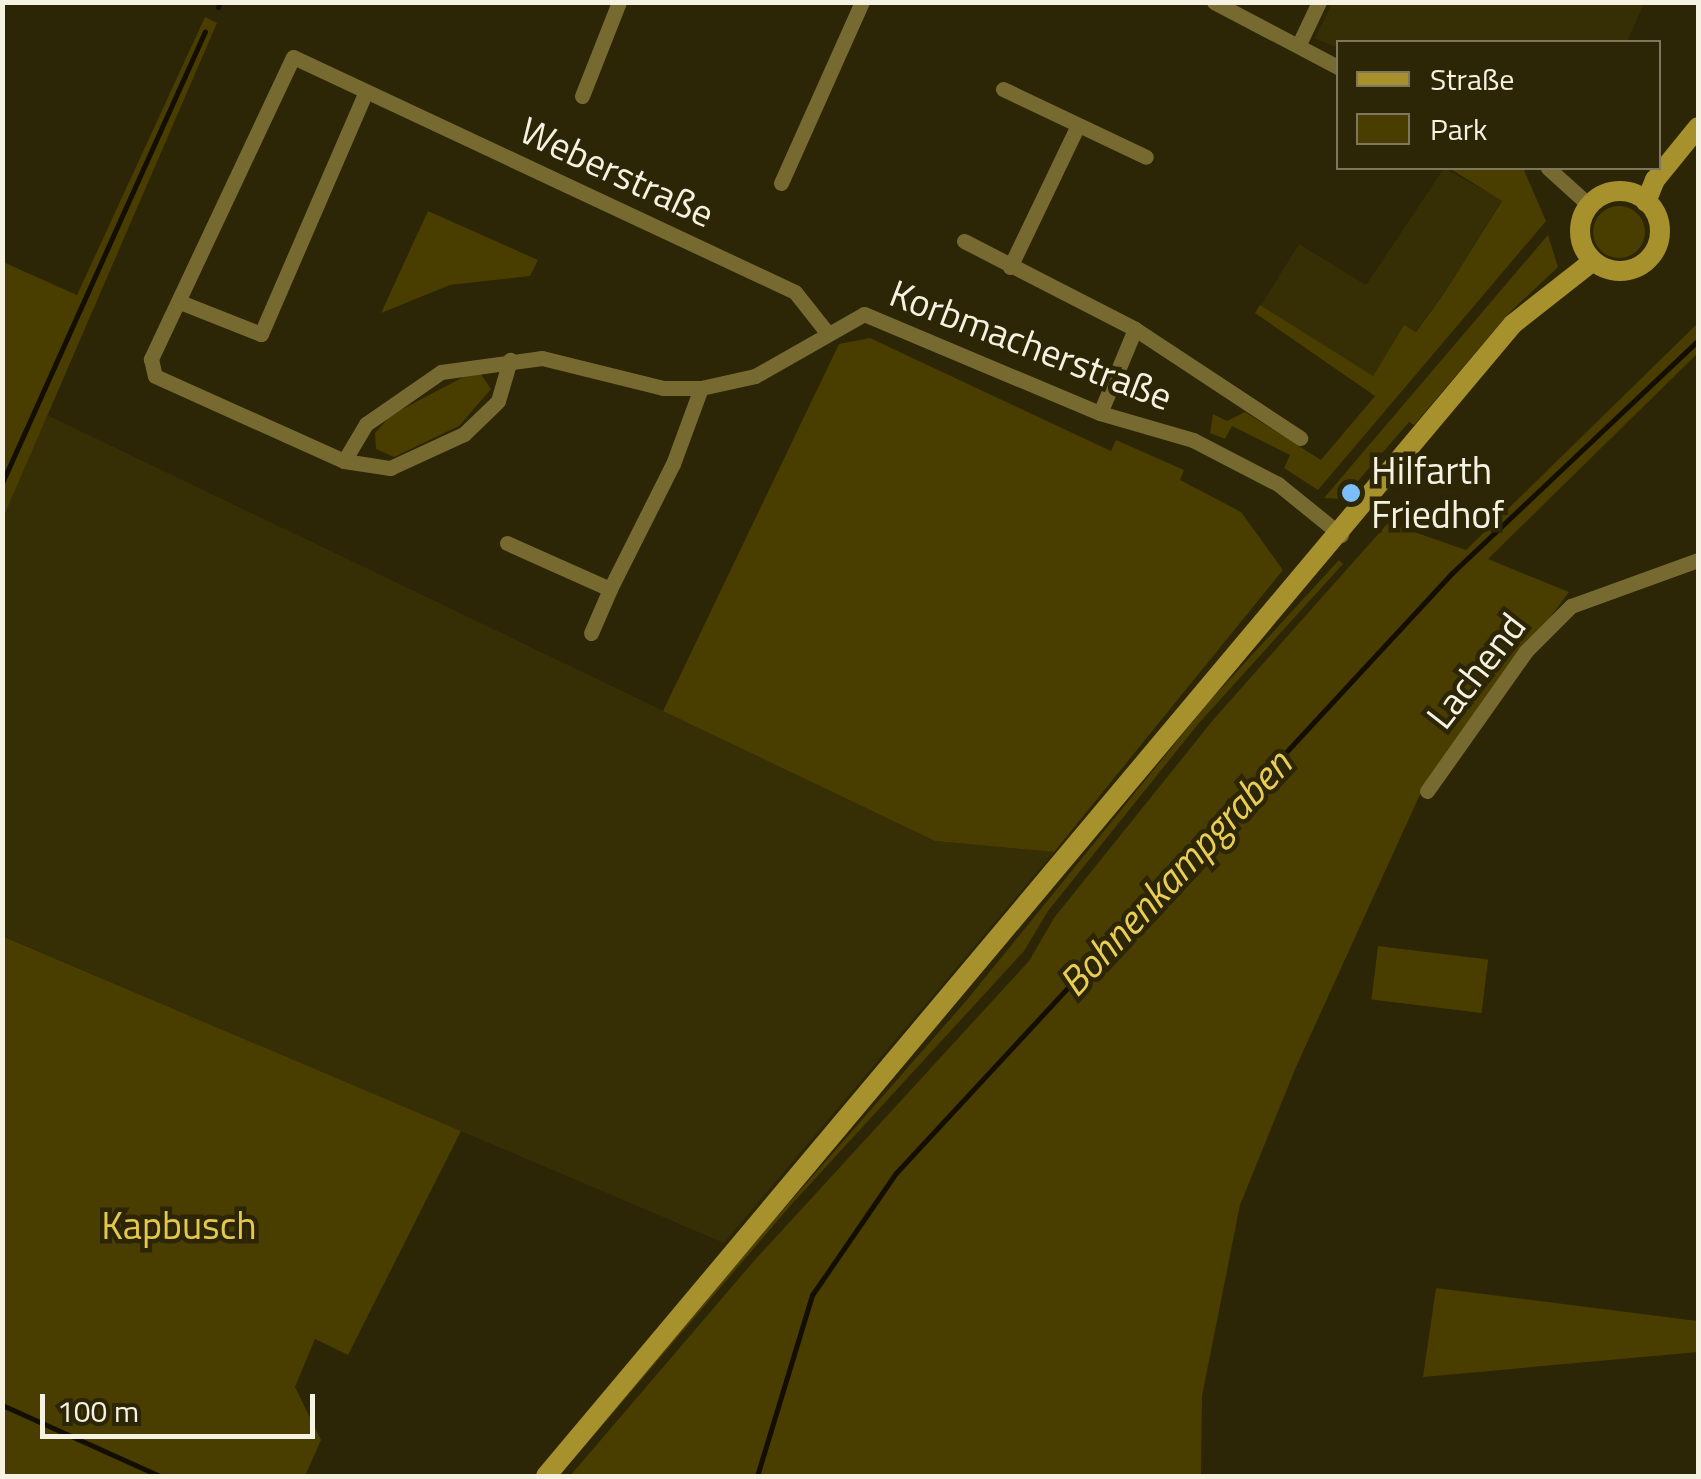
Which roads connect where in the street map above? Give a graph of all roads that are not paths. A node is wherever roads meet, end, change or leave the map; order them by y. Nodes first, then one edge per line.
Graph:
1 (619, 2) edge
2 (862, 2) edge
3 (1214, 2) edge
4 (1319, 2) edge
5 (1300, 42) junction
6 (1336, 66) edge
7 (1003, 89) dead end
8 (365, 94) junction
9 (582, 96) dead end
10 (1078, 125) junction
11 (1698, 127) edge
12 (1146, 157) dead end
13 (1550, 170) edge
14 (781, 183) dead end
15 (1646, 202) junction
16 (1589, 205) junction
17 (964, 241) dead end
18 (1593, 261) junction
19 (1010, 267) junction
20 (180, 302) junction
21 (1135, 328) junction
22 (825, 330) junction
23 (510, 360) junction
24 (702, 388) junction
25 (1100, 413) junction
26 (1300, 438) dead end
27 (344, 462) junction
28 (1341, 535) junction
29 (508, 543) dead end
30 (1698, 560) edge
31 (610, 589) junction
32 (591, 633) dead end
33 (1427, 791) dead end
34 (546, 1476) edge

1 - 9 street
2 - 14 street
3 - 5 street
4 - 5 street
5 - 6 street
7 - 10 street
8 - 20 street
8 - 20 street, Weberstraße
8 - 22 street, Weberstraße
10 - 12 street
10 - 19 street
11 - 15 main road
13 - 16 street
15 - 16 main road
15 - 18 main road
16 - 18 main road
17 - 19 street
18 - 28 main road
19 - 21 street
20 - 27 street
21 - 25 street
21 - 26 street
22 - 24 street, Korbmacherstraße
22 - 25 street, Korbmacherstraße
23 - 24 street, Korbmacherstraße
23 - 27 street, Korbmacherstraße
23 - 27 street
24 - 31 street
25 - 28 street, Korbmacherstraße
28 - 34 main road
29 - 31 street
30 - 33 street, Lachend
31 - 32 street

